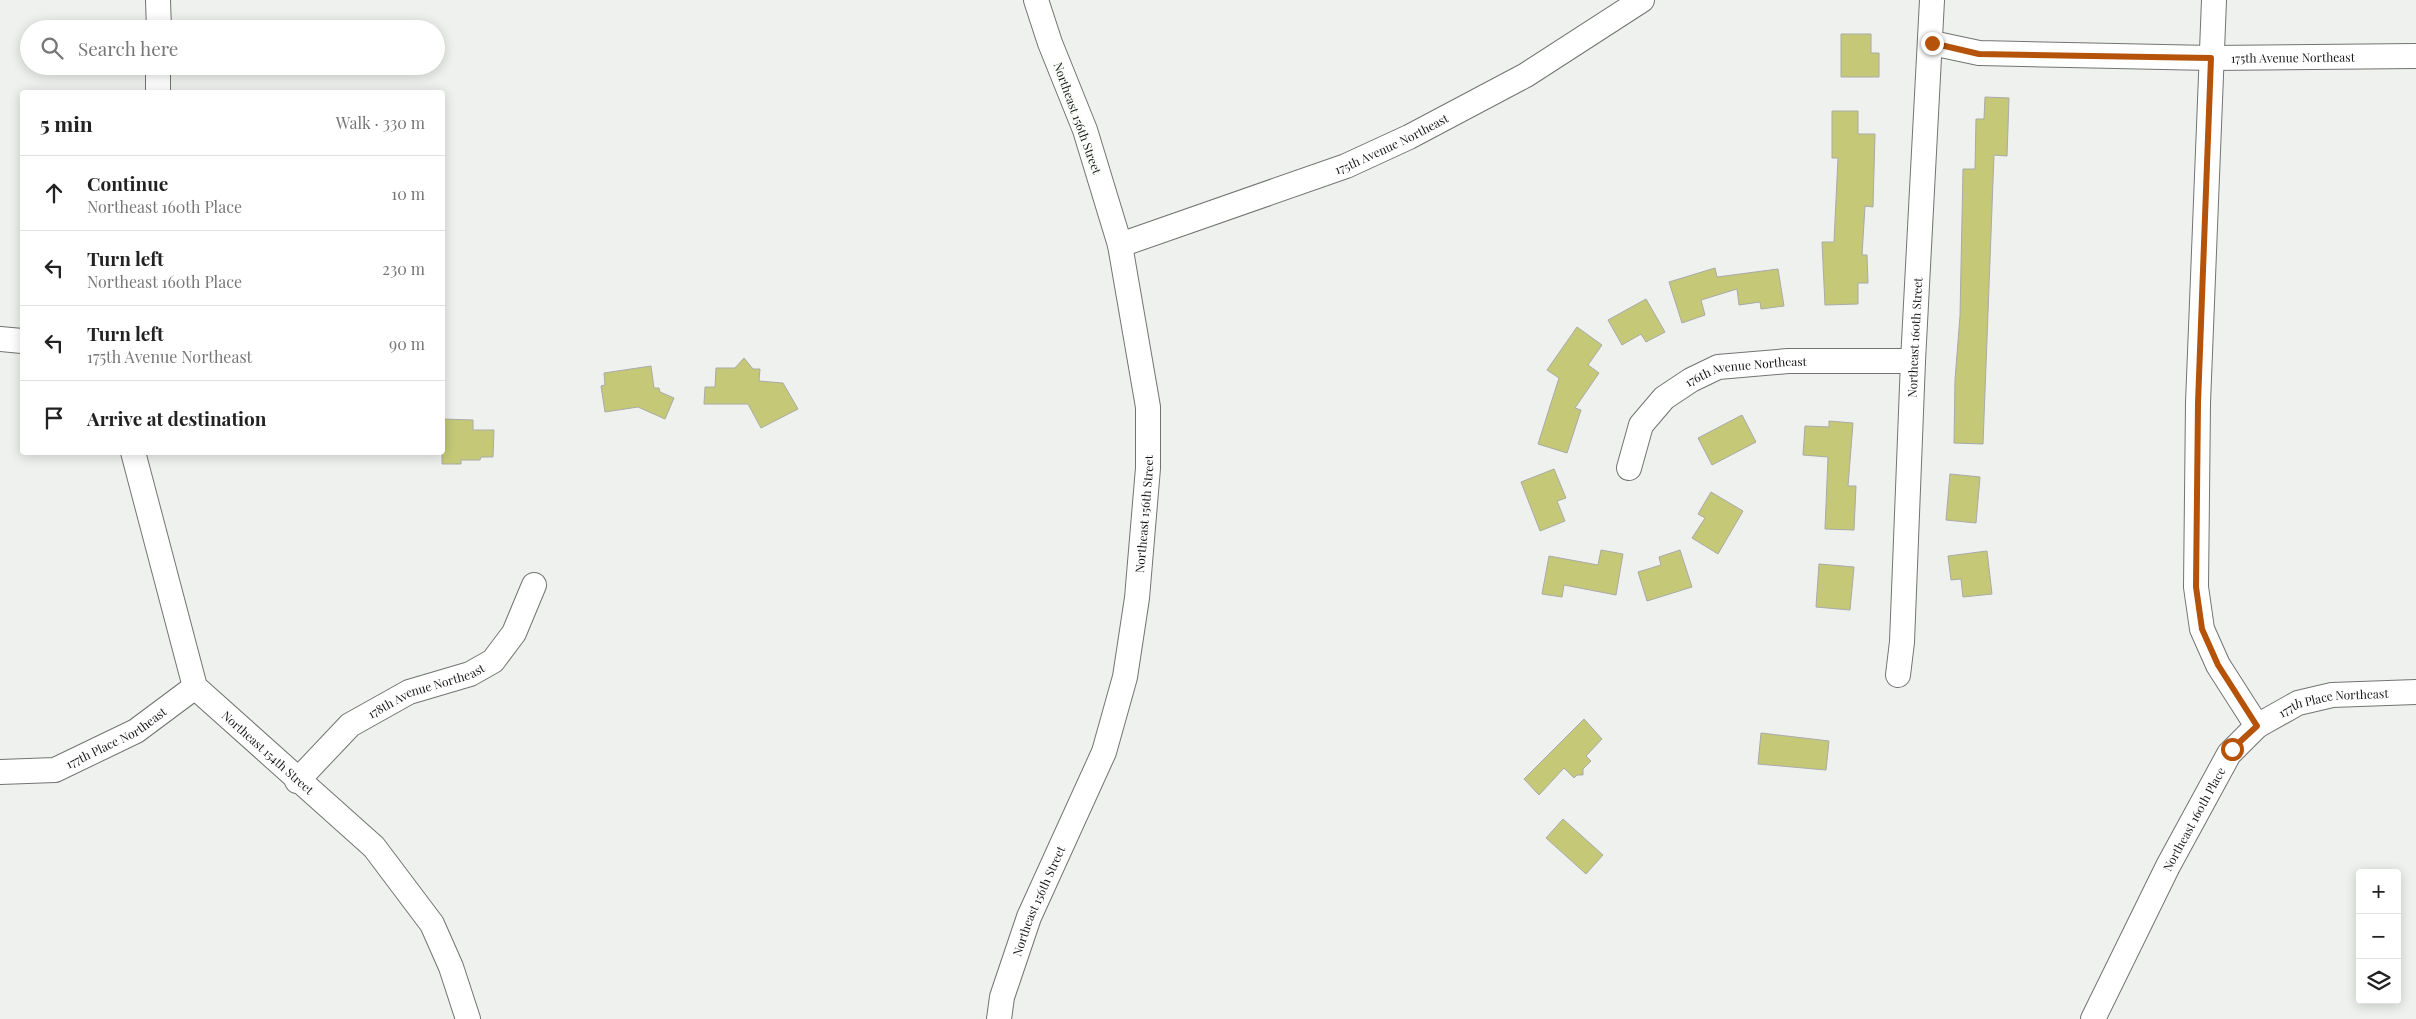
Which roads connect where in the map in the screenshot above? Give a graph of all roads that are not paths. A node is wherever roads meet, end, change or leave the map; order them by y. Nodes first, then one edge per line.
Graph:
1 (158, 0) edge
2 (1036, 0) edge
3 (1642, 0) edge
4 (1932, 0) edge
5 (2214, 0) edge
6 (159, 20) edge
7 (1932, 43) junction
8 (2416, 56) edge
9 (2211, 58) junction
10 (158, 75) edge
11 (158, 90) edge
12 (1120, 244) junction
13 (0, 339) edge
14 (20, 342) edge
15 (1913, 361) junction
16 (134, 455) edge
17 (1629, 468) dead end
18 (534, 585) dead end
19 (1898, 675) dead end
20 (195, 687) junction
21 (2416, 692) edge
22 (2257, 726) junction
23 (0, 772) edge
24 (297, 781) junction
25 (468, 1019) edge
26 (999, 1019) edge
27 (2093, 1019) edge

1 - 6 street
2 - 12 street, Northeast 156th Street
3 - 12 street, 175th Avenue Northeast
4 - 7 street, Northeast 160th Street
5 - 9 street
7 - 9 street, 175th Avenue Northeast
7 - 15 street, Northeast 160th Street
8 - 9 street, 175th Avenue Northeast
9 - 22 street
10 - 11 street
12 - 26 street, Northeast 156th Street
13 - 14 street
15 - 17 street, 176th Avenue Northeast
15 - 19 street, Northeast 160th Street
16 - 20 street
18 - 24 street, 178th Avenue Northeast
20 - 23 street, 177th Place Northeast
20 - 24 street, Northeast 154th Street
21 - 22 street, 177th Place Northeast
22 - 27 street, Northeast 160th Place
24 - 25 street, Northeast 154th Street

